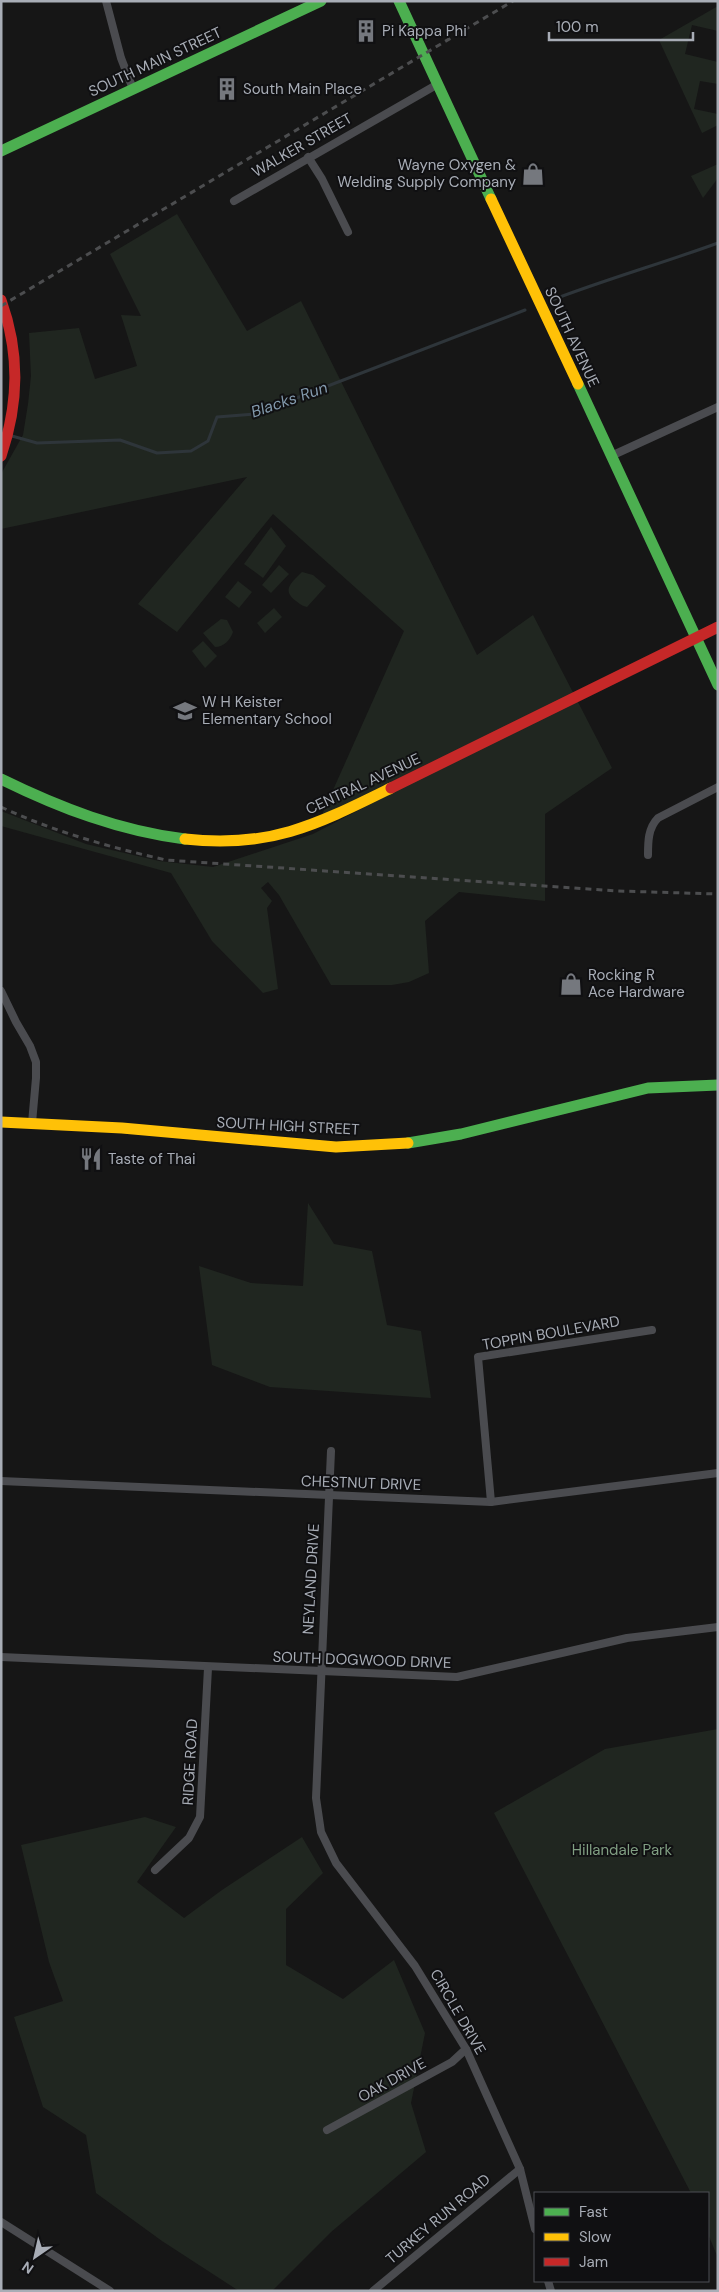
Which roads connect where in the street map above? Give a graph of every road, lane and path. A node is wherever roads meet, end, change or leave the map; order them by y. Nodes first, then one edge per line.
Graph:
1 (106, 1) edge
2 (321, 1) edge
3 (399, 1) edge
4 (302, 5) edge
5 (438, 84) junction
6 (133, 89) junction
7 (1, 150) edge
8 (308, 157) junction
9 (234, 201) dead end
10 (348, 232) dead end
11 (1, 300) edge
12 (718, 407) edge
13 (3, 451) edge
14 (611, 456) junction
15 (718, 627) edge
16 (696, 638) junction
17 (718, 685) edge
18 (1, 779) edge
19 (718, 787) edge
20 (648, 855) dead end
21 (1, 991) edge
22 (718, 1085) edge
23 (1, 1122) edge
24 (32, 1124) junction
25 (652, 1330) dead end
26 (331, 1451) dead end
27 (718, 1473) edge
28 (1, 1481) edge
29 (329, 1496) junction
30 (491, 1502) junction
31 (718, 1627) edge
32 (1, 1657) edge
33 (208, 1668) junction
34 (320, 1673) junction
35 (320, 1829) joint
36 (155, 1870) dead end
37 (466, 2049) junction
38 (327, 2130) dead end
39 (520, 2169) junction
40 (1, 2222) edge
41 (534, 2225) edge
42 (110, 2291) edge
43 (373, 2291) edge

1 - 6 street
2 - 4 street, SOUTH MAIN STREET
3 - 5 street, SOUTH AVENUE
4 - 6 street, SOUTH MAIN STREET
5 - 8 street, WALKER STREET
5 - 14 street, SOUTH AVENUE
6 - 7 street, SOUTH MAIN STREET
8 - 9 street, WALKER STREET
8 - 10 street
11 - 13 street
12 - 14 street
14 - 16 street, SOUTH AVENUE
15 - 16 street, CENTRAL AVENUE
16 - 17 street, SOUTH AVENUE
16 - 18 street, CENTRAL AVENUE
19 - 20 street
21 - 24 street
22 - 24 street, SOUTH HIGH STREET
23 - 24 street, SOUTH HIGH STREET
25 - 30 street, TOPPIN BOULEVARD
26 - 29 street, NEYLAND DRIVE
27 - 30 street, CHESTNUT DRIVE
28 - 29 street, CHESTNUT DRIVE
29 - 30 street, CHESTNUT DRIVE
29 - 34 street, NEYLAND DRIVE
31 - 34 street, SOUTH DOGWOOD DRIVE
32 - 33 street, SOUTH DOGWOOD DRIVE
33 - 34 street, SOUTH DOGWOOD DRIVE
33 - 36 street, RIDGE ROAD
34 - 35 street, NEYLAND DRIVE
35 - 37 street, CIRCLE DRIVE
37 - 38 street, OAK DRIVE
37 - 39 street, CIRCLE DRIVE
39 - 41 street, CIRCLE DRIVE
39 - 43 street, TURKEY RUN ROAD
40 - 42 street

